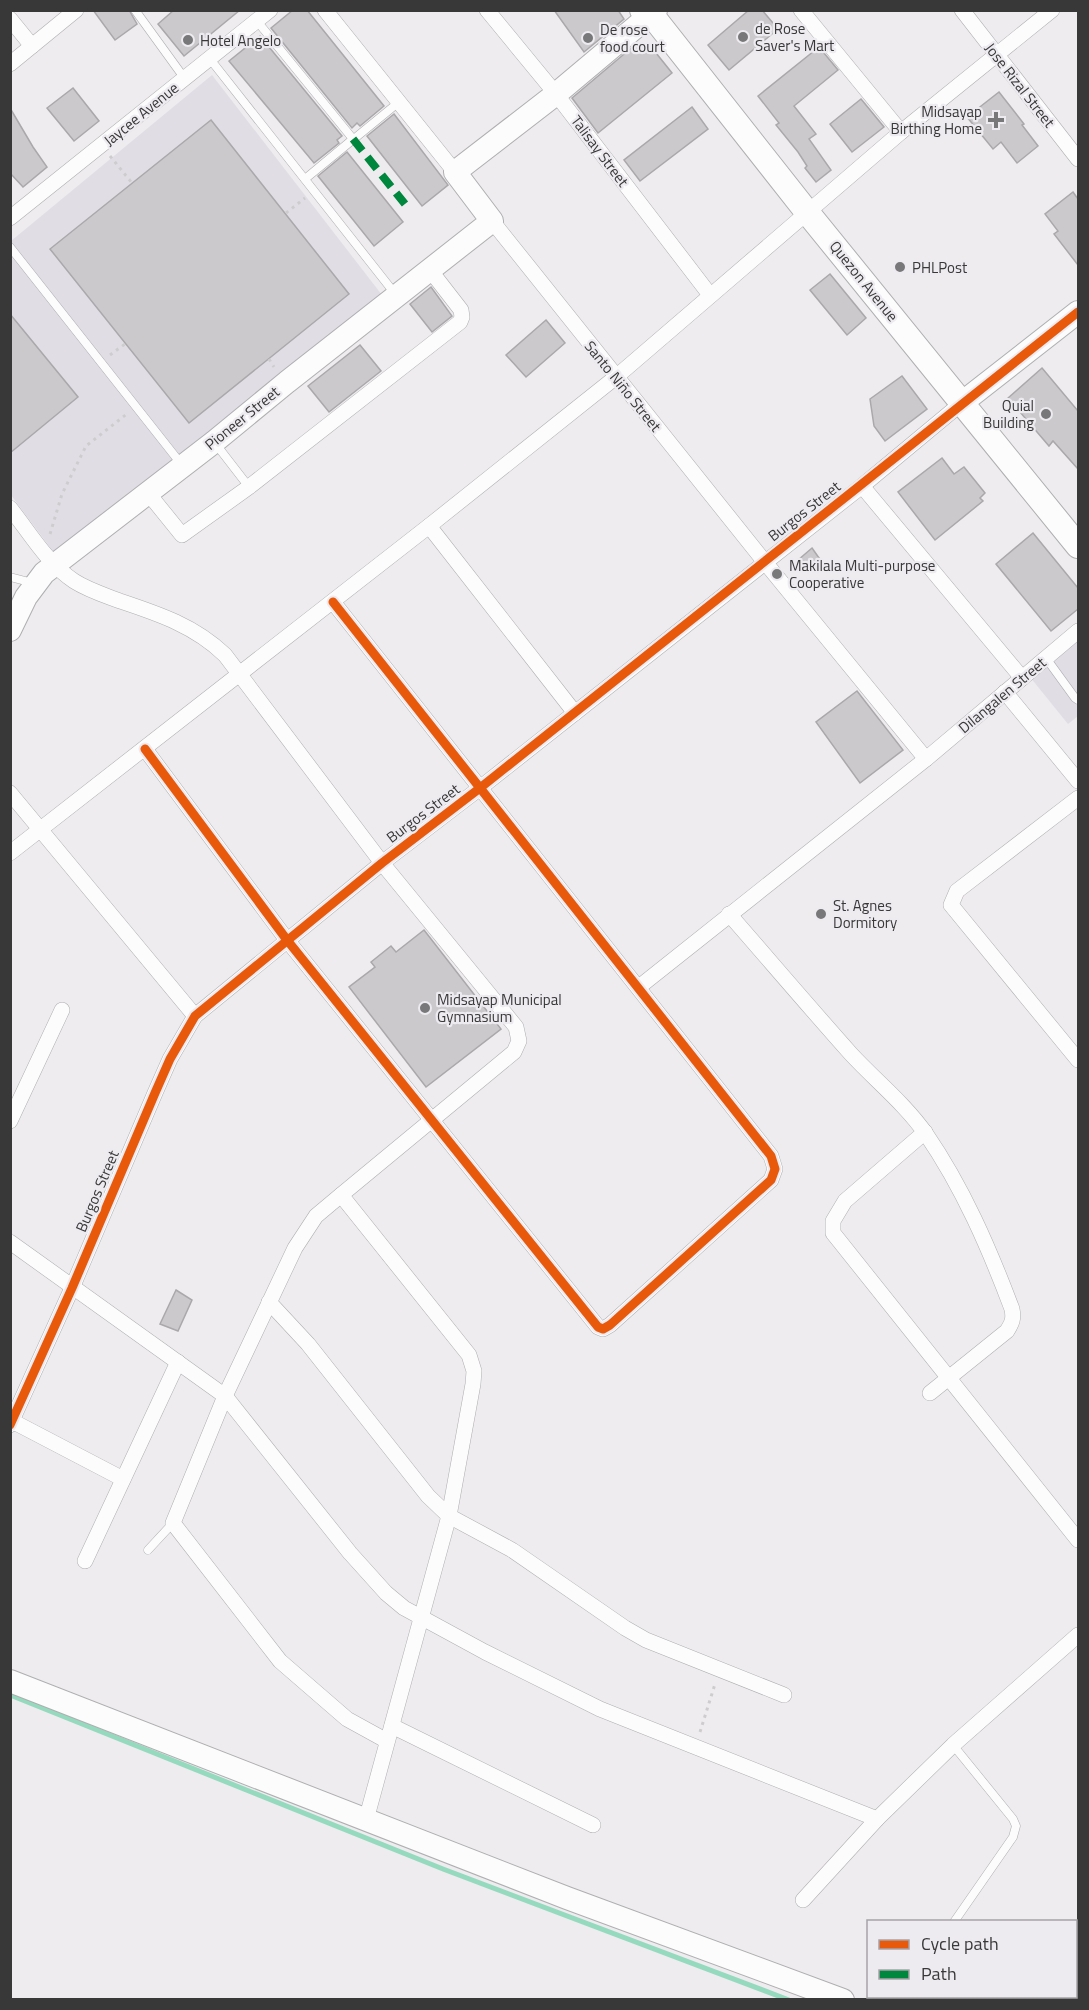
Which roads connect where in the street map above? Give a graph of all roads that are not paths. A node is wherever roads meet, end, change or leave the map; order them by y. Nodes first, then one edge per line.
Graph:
1 (76, 10) edge
2 (135, 10) edge
3 (270, 10) edge
4 (325, 10) edge
5 (487, 10) edge
6 (801, 10) edge
7 (962, 10) edge
8 (1052, 10) edge
9 (650, 11) edge
10 (10, 19) edge
11 (257, 21) junction
12 (32, 46) junction
13 (996, 55) junction
14 (210, 58) junction
15 (10, 64) edge
16 (185, 79) junction
17 (556, 94) junction
18 (399, 102) junction
19 (900, 132) junction
20 (1078, 159) edge
21 (455, 172) junction
22 (305, 179) junction
23 (807, 212) junction
24 (10, 218) edge
25 (492, 221) junction
26 (10, 247) edge
27 (430, 270) junction
28 (710, 295) junction
29 (397, 296) junction
30 (1078, 312) edge
31 (616, 377) junction
32 (963, 402) junction
33 (214, 442) junction
34 (183, 466) junction
35 (862, 486) junction
36 (249, 487) junction
37 (148, 493) junction
38 (10, 508) edge
39 (429, 526) junction
40 (1078, 546) edge
41 (49, 559) junction
42 (764, 561) junction
43 (10, 577) edge
44 (35, 583) junction
45 (333, 602) junction
46 (10, 630) edge
47 (1078, 631) edge
48 (1046, 658) junction
49 (241, 674) junction
50 (1022, 678) junction
51 (1005, 692) junction
52 (1078, 700) edge
53 (575, 713) junction
54 (145, 749) junction
55 (926, 759) junction
56 (1078, 781) edge
57 (480, 788) junction
58 (10, 793) edge
59 (1078, 798) edge
60 (39, 830) junction
61 (10, 853) edge
62 (382, 863) junction
63 (729, 914) junction
64 (287, 940) junction
65 (639, 987) junction
66 (62, 1010) dead end
67 (195, 1016) junction
68 (1078, 1060) edge
69 (431, 1119) junction
70 (10, 1121) edge
71 (925, 1132) junction
72 (341, 1195) junction
73 (10, 1242) edge
74 (72, 1288) junction
75 (269, 1302) junction
76 (178, 1362) junction
77 (950, 1377) junction
78 (930, 1393) dead end
79 (225, 1396) junction
80 (11, 1423) edge
81 (123, 1479) junction
82 (449, 1516) junction
83 (173, 1523) junction
84 (1078, 1540) edge
85 (148, 1550) dead end
86 (85, 1561) dead end
87 (421, 1618) junction
88 (1078, 1635) edge
89 (10, 1681) edge
90 (784, 1695) dead end
91 (389, 1733) junction
92 (953, 1745) junction
93 (878, 1819) junction
94 (366, 1820) junction
95 (593, 1825) dead end
96 (803, 1900) dead end
97 (955, 1920) edge
98 (843, 2000) edge

1 - 12 street
2 - 16 lane
3 - 11 street, Jaycee Avenue
4 - 18 street, Santo Niño Street
5 - 17 street, Talisay Street
6 - 19 street
7 - 13 street, Jose Rizal Street
8 - 13 street
9 - 17 street
9 - 23 main road, Quezon Avenue
10 - 12 street
11 - 14 street, Jaycee Avenue
11 - 22 lane
12 - 15 street
13 - 19 street
13 - 20 street, Jose Rizal Street
14 - 16 street, Jaycee Avenue
14 - 22 lane
16 - 24 street, Jaycee Avenue
17 - 21 street
17 - 28 street, Talisay Street
18 - 21 street, Santo Niño Street
18 - 22 lane
19 - 23 street
21 - 25 street, Santo Niño Street
22 - 29 lane
23 - 28 street
23 - 32 main road, Quezon Avenue
25 - 27 street, Pioneer Street
25 - 31 street, Santo Niño Street
26 - 34 lane
27 - 29 street, Pioneer Street
27 - 36 street
28 - 31 street
29 - 33 street, Pioneer Street
30 - 32 street, Burgos Street
31 - 39 street
31 - 42 street, Santo Niño Street
32 - 35 street, Burgos Street
32 - 40 main road, Quezon Avenue
33 - 34 street, Pioneer Street
33 - 36 lane
34 - 37 street, Pioneer Street
35 - 42 street, Burgos Street
35 - 50 street
36 - 37 street
37 - 41 street, Pioneer Street
38 - 41 street
39 - 45 street
39 - 53 street
41 - 44 street, Pioneer Street
41 - 49 street
42 - 53 street, Burgos Street
42 - 55 street, Santo Niño Street
43 - 44 lane
44 - 46 street, Pioneer Street
45 - 49 street
45 - 57 street
47 - 48 street, Dilangalen Street
48 - 50 street, Dilangalen Street
48 - 52 lane
49 - 54 street
49 - 62 street
50 - 51 street, Dilangalen Street
51 - 55 street, Dilangalen Street
51 - 56 street
53 - 57 street, Burgos Street
54 - 60 street
54 - 64 street
55 - 63 street, Dilangalen Street
57 - 62 street, Burgos Street
57 - 65 street
58 - 60 street
59 - 68 street
60 - 61 street
60 - 67 street
62 - 64 street, Burgos Street
62 - 69 street
63 - 65 street, Dilangalen Street
63 - 71 street
64 - 67 street, Burgos Street
64 - 69 street
65 - 69 street
66 - 70 street
67 - 74 street, Burgos Street
69 - 72 street
71 - 77 street
71 - 77 street
72 - 75 street
72 - 82 street
73 - 74 street
74 - 76 street
74 - 80 street, Burgos Street
75 - 79 street
75 - 82 street
76 - 79 street
76 - 81 street
77 - 78 street
77 - 84 street
79 - 83 street
79 - 87 street
80 - 81 street
81 - 86 street
82 - 87 street
82 - 90 street
83 - 85 lane
83 - 91 street
87 - 91 street
87 - 93 street
88 - 92 street
89 - 94 street
91 - 94 street
91 - 95 street
92 - 93 street
92 - 97 lane
93 - 96 street
94 - 98 street

